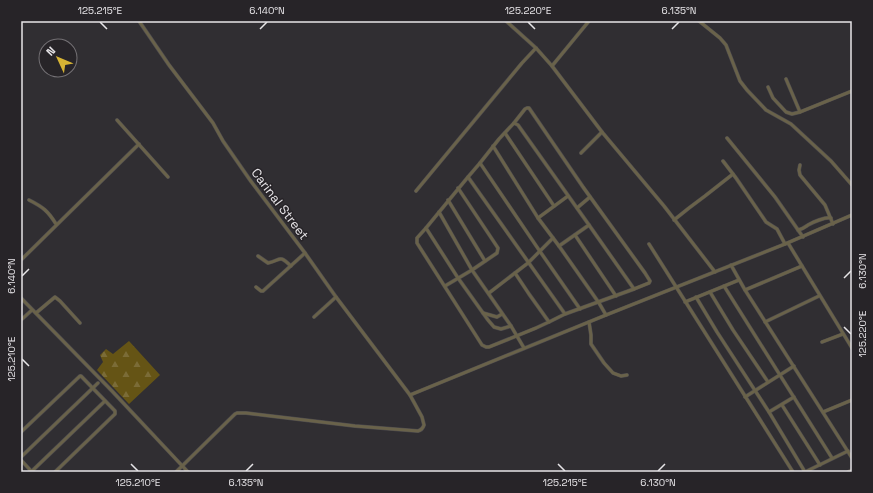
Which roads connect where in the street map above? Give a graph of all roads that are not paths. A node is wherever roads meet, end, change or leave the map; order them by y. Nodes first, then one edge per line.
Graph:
1 (139, 21) edge
2 (506, 21) edge
3 (589, 21) edge
4 (699, 21) edge
5 (536, 48) junction
6 (552, 66) junction
7 (786, 79) dead end
8 (768, 87) dead end
9 (852, 91) edge
10 (800, 112) junction
11 (117, 120) dead end
12 (514, 123) junction
13 (602, 132) junction
14 (505, 133) junction
15 (727, 138) dead end
16 (138, 144) junction
17 (493, 146) junction
18 (581, 153) dead end
19 (723, 161) dead end
20 (480, 163) junction
21 (800, 165) dead end
22 (734, 174) junction
23 (168, 177) dead end
24 (468, 178) junction
25 (852, 185) edge
26 (458, 188) junction
27 (416, 191) dead end
28 (568, 196) junction
29 (590, 197) junction
30 (29, 200) dead end
31 (448, 200) junction
32 (554, 206) junction
33 (577, 208) junction
34 (439, 212) junction
35 (852, 215) edge
36 (538, 218) junction
37 (831, 218) junction
38 (674, 220) junction
39 (56, 224) junction
40 (833, 224) junction
41 (589, 225) junction
42 (426, 228) junction
43 (798, 230) junction
44 (575, 235) junction
45 (803, 237) junction
46 (553, 238) junction
47 (649, 244) dead end
48 (787, 244) junction
49 (559, 246) junction
50 (539, 250) junction
51 (305, 253) junction
52 (258, 256) dead end
53 (21, 260) edge
54 (485, 261) junction
55 (528, 263) junction
56 (731, 265) junction
57 (291, 266) junction
58 (802, 266) junction
59 (472, 270) junction
60 (715, 272) junction
61 (515, 273) junction
62 (458, 278) junction
63 (739, 280) junction
64 (445, 286) junction
65 (724, 286) junction
66 (256, 287) dead end
67 (677, 288) junction
68 (634, 289) junction
69 (745, 290) junction
70 (710, 292) junction
71 (489, 293) junction
72 (616, 296) junction
73 (820, 296) junction
74 (336, 297) junction
75 (696, 297) junction
76 (21, 298) edge
77 (685, 302) junction
78 (599, 303) junction
79 (580, 309) junction
80 (32, 310) junction
81 (36, 313) junction
82 (483, 313) junction
83 (502, 314) junction
84 (565, 314) junction
85 (606, 315) junction
86 (314, 317) dead end
87 (21, 320) edge
88 (548, 322) junction
89 (589, 322) junction
90 (765, 322) junction
91 (80, 323) dead end
92 (511, 326) junction
93 (843, 334) junction
94 (517, 336) junction
95 (822, 342) dead end
96 (524, 348) junction
97 (852, 348) edge
98 (794, 366) junction
99 (627, 375) dead end
100 (780, 375) junction
101 (98, 382) dead end
102 (768, 382) junction
103 (93, 388) junction
104 (755, 391) junction
105 (410, 395) junction
106 (745, 397) junction
107 (794, 397) junction
108 (852, 400) edge
109 (105, 401) junction
110 (782, 405) junction
111 (769, 412) junction
112 (823, 412) junction
113 (21, 432) edge
114 (848, 451) junction
115 (21, 457) edge
116 (832, 458) junction
117 (852, 458) edge
118 (21, 460) edge
119 (820, 465) junction
120 (183, 466) junction
121 (852, 470) edge
122 (32, 472) edge
123 (56, 472) edge
124 (176, 472) edge
125 (188, 472) edge
126 (793, 472) edge
127 (805, 472) edge
128 (848, 472) edge

1 - 51 street, Carinal Street
2 - 5 street
3 - 6 street
4 - 25 street
5 - 6 street
5 - 27 street
6 - 13 street
7 - 10 street
8 - 10 street
9 - 10 street
11 - 16 street
12 - 14 street
12 - 28 street
12 - 29 street
13 - 18 street
13 - 38 street
14 - 17 street
14 - 32 street
15 - 43 street
16 - 23 street
16 - 39 street
17 - 20 street
17 - 36 street
19 - 22 street
20 - 24 street
20 - 50 street
21 - 37 street
22 - 38 street
22 - 48 street
24 - 26 street
24 - 55 street
26 - 31 street
26 - 54 street
28 - 32 street
28 - 33 street
29 - 33 street
29 - 68 street
30 - 39 street
31 - 34 street
31 - 54 street
32 - 36 street
33 - 41 street
34 - 42 street
34 - 59 street
35 - 40 street
36 - 46 street
37 - 40 street
37 - 43 street
38 - 60 street
39 - 53 street
40 - 45 street
41 - 44 street
41 - 68 street
42 - 62 street
42 - 64 street
43 - 45 street
44 - 49 street
44 - 72 street
45 - 48 street
46 - 49 street
46 - 50 street
47 - 67 street
48 - 56 street
48 - 58 street
49 - 78 street
50 - 55 street
50 - 79 street
51 - 57 street
51 - 74 street, Carinal Street
52 - 57 street
54 - 59 street
55 - 61 street
55 - 84 street
56 - 60 street
56 - 63 street
57 - 66 street
58 - 69 street
58 - 73 street
59 - 62 street
59 - 71 street
60 - 67 street
61 - 71 street
61 - 88 street
62 - 64 street
62 - 82 street
63 - 65 street
63 - 69 street
64 - 94 street
65 - 70 street
65 - 100 street
67 - 77 street
67 - 85 street
68 - 72 street
69 - 90 street
70 - 75 street
70 - 102 street
71 - 83 street
72 - 78 street
73 - 90 street
73 - 93 street
74 - 86 street
74 - 105 street, Carinal Street
75 - 77 street
75 - 104 street
76 - 80 street
77 - 106 street
78 - 79 street
78 - 85 street
79 - 84 street
80 - 81 street
80 - 87 street
81 - 91 street
81 - 120 street
82 - 83 street
82 - 92 street
83 - 92 street
84 - 88 street
85 - 89 street
88 - 94 street
89 - 96 street
89 - 99 street
90 - 98 street
92 - 94 street
93 - 95 street
93 - 97 street
94 - 96 street
96 - 105 street
98 - 100 street
98 - 112 street
100 - 102 street
100 - 107 street
101 - 103 street
102 - 104 street
103 - 109 street
103 - 113 street
103 - 115 street
104 - 106 street
104 - 111 street
105 - 120 street, Carinal Street
106 - 126 street
107 - 110 street
107 - 116 street
108 - 112 street
109 - 122 street
109 - 123 street
110 - 111 street
110 - 119 street
111 - 127 street
112 - 114 street
114 - 116 street
114 - 117 street
116 - 119 street
118 - 122 street
119 - 127 street
120 - 124 street
120 - 125 street
121 - 128 street

